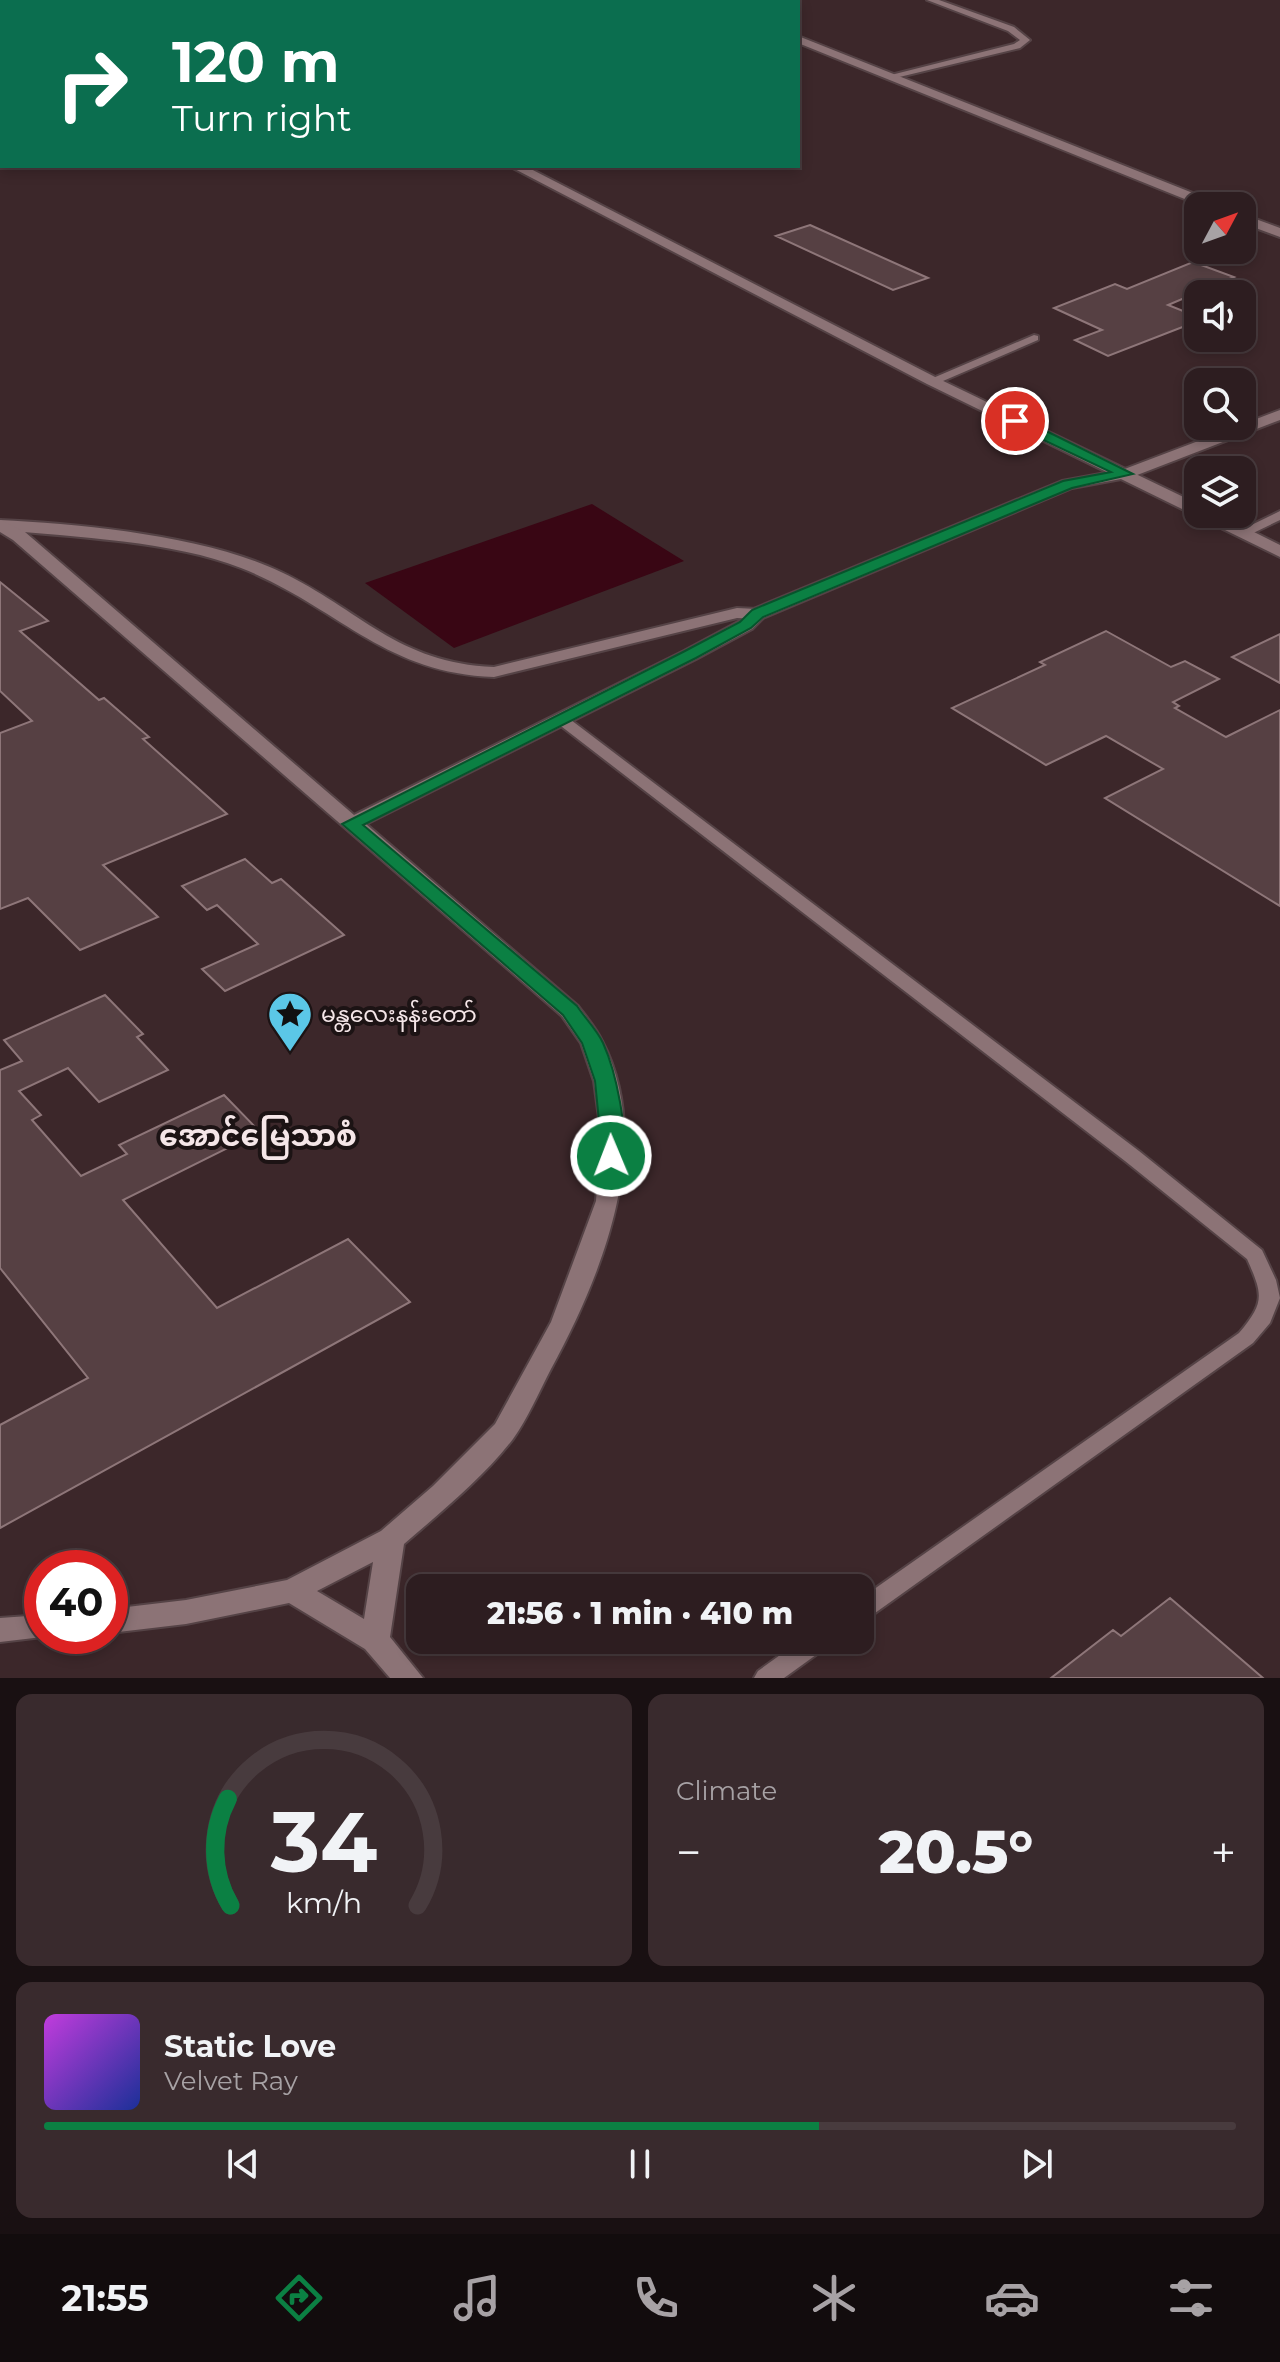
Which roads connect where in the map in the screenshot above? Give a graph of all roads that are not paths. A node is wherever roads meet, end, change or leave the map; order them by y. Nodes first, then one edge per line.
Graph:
1 (951, 0) edge
2 (935, 2) edge
3 (800, 40) edge
4 (894, 77) junction
5 (519, 168) edge
6 (1184, 194) edge
7 (1256, 224) edge
8 (1280, 233) edge
9 (1034, 338) dead end
10 (932, 381) junction
11 (1280, 415) edge
12 (1126, 474) junction
13 (1184, 503) edge
14 (1280, 515) edge
15 (0, 525) edge
16 (1232, 528) edge
17 (1242, 533) junction
18 (1280, 552) edge
19 (757, 614) junction
20 (562, 720) junction
21 (351, 824) junction
22 (391, 1539) junction
23 (292, 1591) junction
24 (874, 1601) edge
25 (128, 1619) edge
26 (24, 1628) edge
27 (0, 1630) edge
28 (375, 1640) junction
29 (799, 1654) edge
30 (408, 1678) edge
31 (766, 1678) edge

1 - 2 lane
2 - 4 lane
3 - 4 street
4 - 6 street
5 - 10 street
7 - 8 street
9 - 10 lane
10 - 12 street
11 - 12 street
12 - 13 street
12 - 19 street
14 - 17 lane
15 - 19 street
15 - 21 street
16 - 17 street
17 - 18 street
19 - 20 street
20 - 21 street
20 - 24 lane
21 - 22 street
22 - 23 street
22 - 28 street
23 - 25 street
23 - 28 street
26 - 27 street
28 - 30 street
29 - 31 lane

